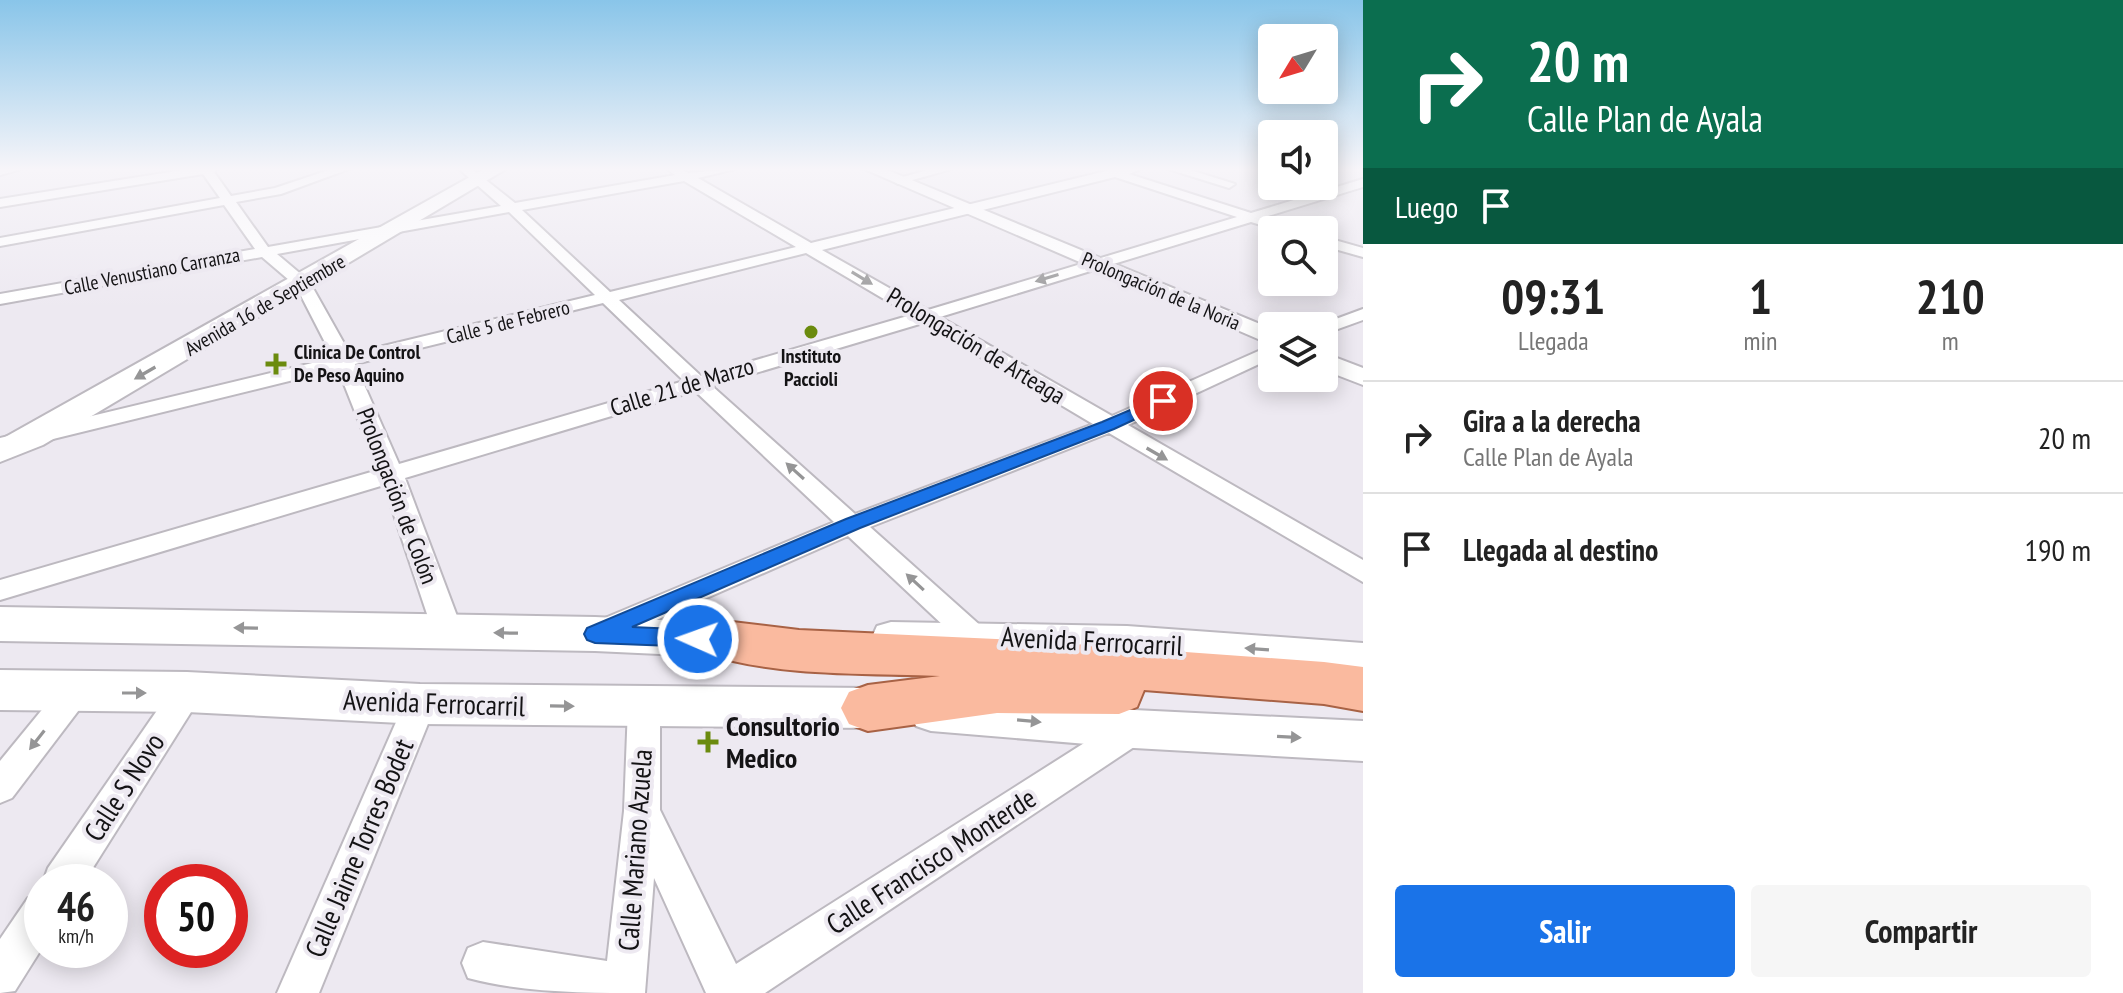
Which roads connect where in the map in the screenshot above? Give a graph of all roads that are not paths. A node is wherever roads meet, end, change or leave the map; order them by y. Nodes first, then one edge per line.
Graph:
1 (148, 215) edge
2 (238, 215) edge
3 (416, 215) edge
4 (466, 215) edge
5 (520, 215) edge
6 (754, 215) edge
7 (949, 215) edge
8 (983, 215) edge
9 (1246, 215) edge
10 (1257, 215) edge
11 (1251, 217) junction
12 (1258, 219) edge
13 (397, 228) junction
14 (0, 242) edge
15 (1338, 245) edge
16 (813, 249) junction
17 (263, 250) junction
18 (1363, 253) edge
19 (1096, 263) junction
20 (303, 284) junction
21 (607, 298) junction
22 (0, 299) edge
23 (1363, 314) edge
24 (927, 316) junction
25 (1338, 324) edge
26 (1258, 332) edge
27 (1258, 357) edge
28 (344, 361) junction
29 (1338, 367) edge
30 (1363, 377) edge
31 (696, 382) junction
32 (1108, 426) junction
33 (16, 441) edge
34 (0, 454) edge
35 (392, 475) junction
36 (853, 524) junction
37 (1363, 572) edge
38 (0, 590) edge
39 (0, 624) edge
40 (448, 632) junction
41 (595, 634) junction
42 (972, 635) junction
43 (724, 640) junction
44 (0, 690) edge
45 (187, 692) junction
46 (74, 693) junction
47 (1351, 700) edge
48 (420, 704) junction
49 (644, 707) junction
50 (868, 708) junction
51 (1134, 729) junction
52 (0, 787) edge
53 (642, 811) junction
54 (74, 864) edge
55 (24, 939) edge
56 (483, 963) dead end
57 (0, 976) edge
58 (625, 989) edge
59 (298, 993) edge
60 (728, 993) edge

1 - 14 street
2 - 17 street, Prolongación de Colón
3 - 13 main road, Avenida 16 de Septiembre
4 - 13 street, Calle Venustiano Carranza
5 - 21 street
6 - 16 street, Prolongación de Arteaga
7 - 16 street, Calle 5 de Febrero
8 - 19 street, Prolongación de la Noria
9 - 11 street
10 - 11 street, Calle 21 de Marzo
11 - 12 street
11 - 19 street, Calle 21 de Marzo
13 - 17 street, Calle Venustiano Carranza
13 - 20 main road, Avenida 16 de Septiembre
15 - 18 street
16 - 21 street, Calle 5 de Febrero
16 -> 24 street, Prolongación de Arteaga
17 - 20 street, Prolongación de Colón
17 - 22 street, Calle Venustiano Carranza
19 -> 24 street, Calle 21 de Marzo
19 - 26 street, Prolongación de la Noria
20 - 28 street, Prolongación de Colón
20 -> 33 main road, Avenida 16 de Septiembre
21 - 28 street, Calle 5 de Febrero
21 - 31 street
23 - 25 street
24 - 31 street, Calle 21 de Marzo
24 - 32 street, Prolongación de Arteaga
27 - 32 street
28 - 33 street, Calle 5 de Febrero
28 - 35 street, Prolongación de Colón
29 - 30 street
31 - 35 street, Calle 21 de Marzo
36 -> 31 street
32 - 36 street
32 -> 37 street, Prolongación de Arteaga
33 - 34 main road, Avenida 16 de Septiembre
35 - 38 street, Calle 21 de Marzo
35 - 40 street, Prolongación de Colón
36 - 41 street
42 -> 36 street
40 -> 39 main road, Avenida Ferrocarril
41 -> 40 main road, Avenida Ferrocarril
41 - 43 main road, Avenida Ferrocarril
42 - 43 street, Avenida Ferrocarril
47 -> 42 street, Avenida Ferrocarril
43 - 47 main road, Avenida Ferrocarril
44 - 46 main road, Avenida Ferrocarril
46 -> 45 main road, Avenida Ferrocarril
45 - 48 main road, Avenida Ferrocarril
45 - 54 street, Calle S Novo
46 -> 52 street
47 - 50 main road, Avenida Ferrocarril
51 -> 47 street, Avenida Ferrocarril
48 -> 49 main road, Avenida Ferrocarril
48 - 59 street, Calle Jaime Torres Bodet
49 - 50 main road, Avenida Ferrocarril
49 - 53 street, Calle Mariano Azuela
50 -> 51 street, Avenida Ferrocarril
51 - 60 street, Calle Francisco Monterde
53 - 58 street, Calle Mariano Azuela
53 - 60 street
55 - 57 street
56 - 58 street

